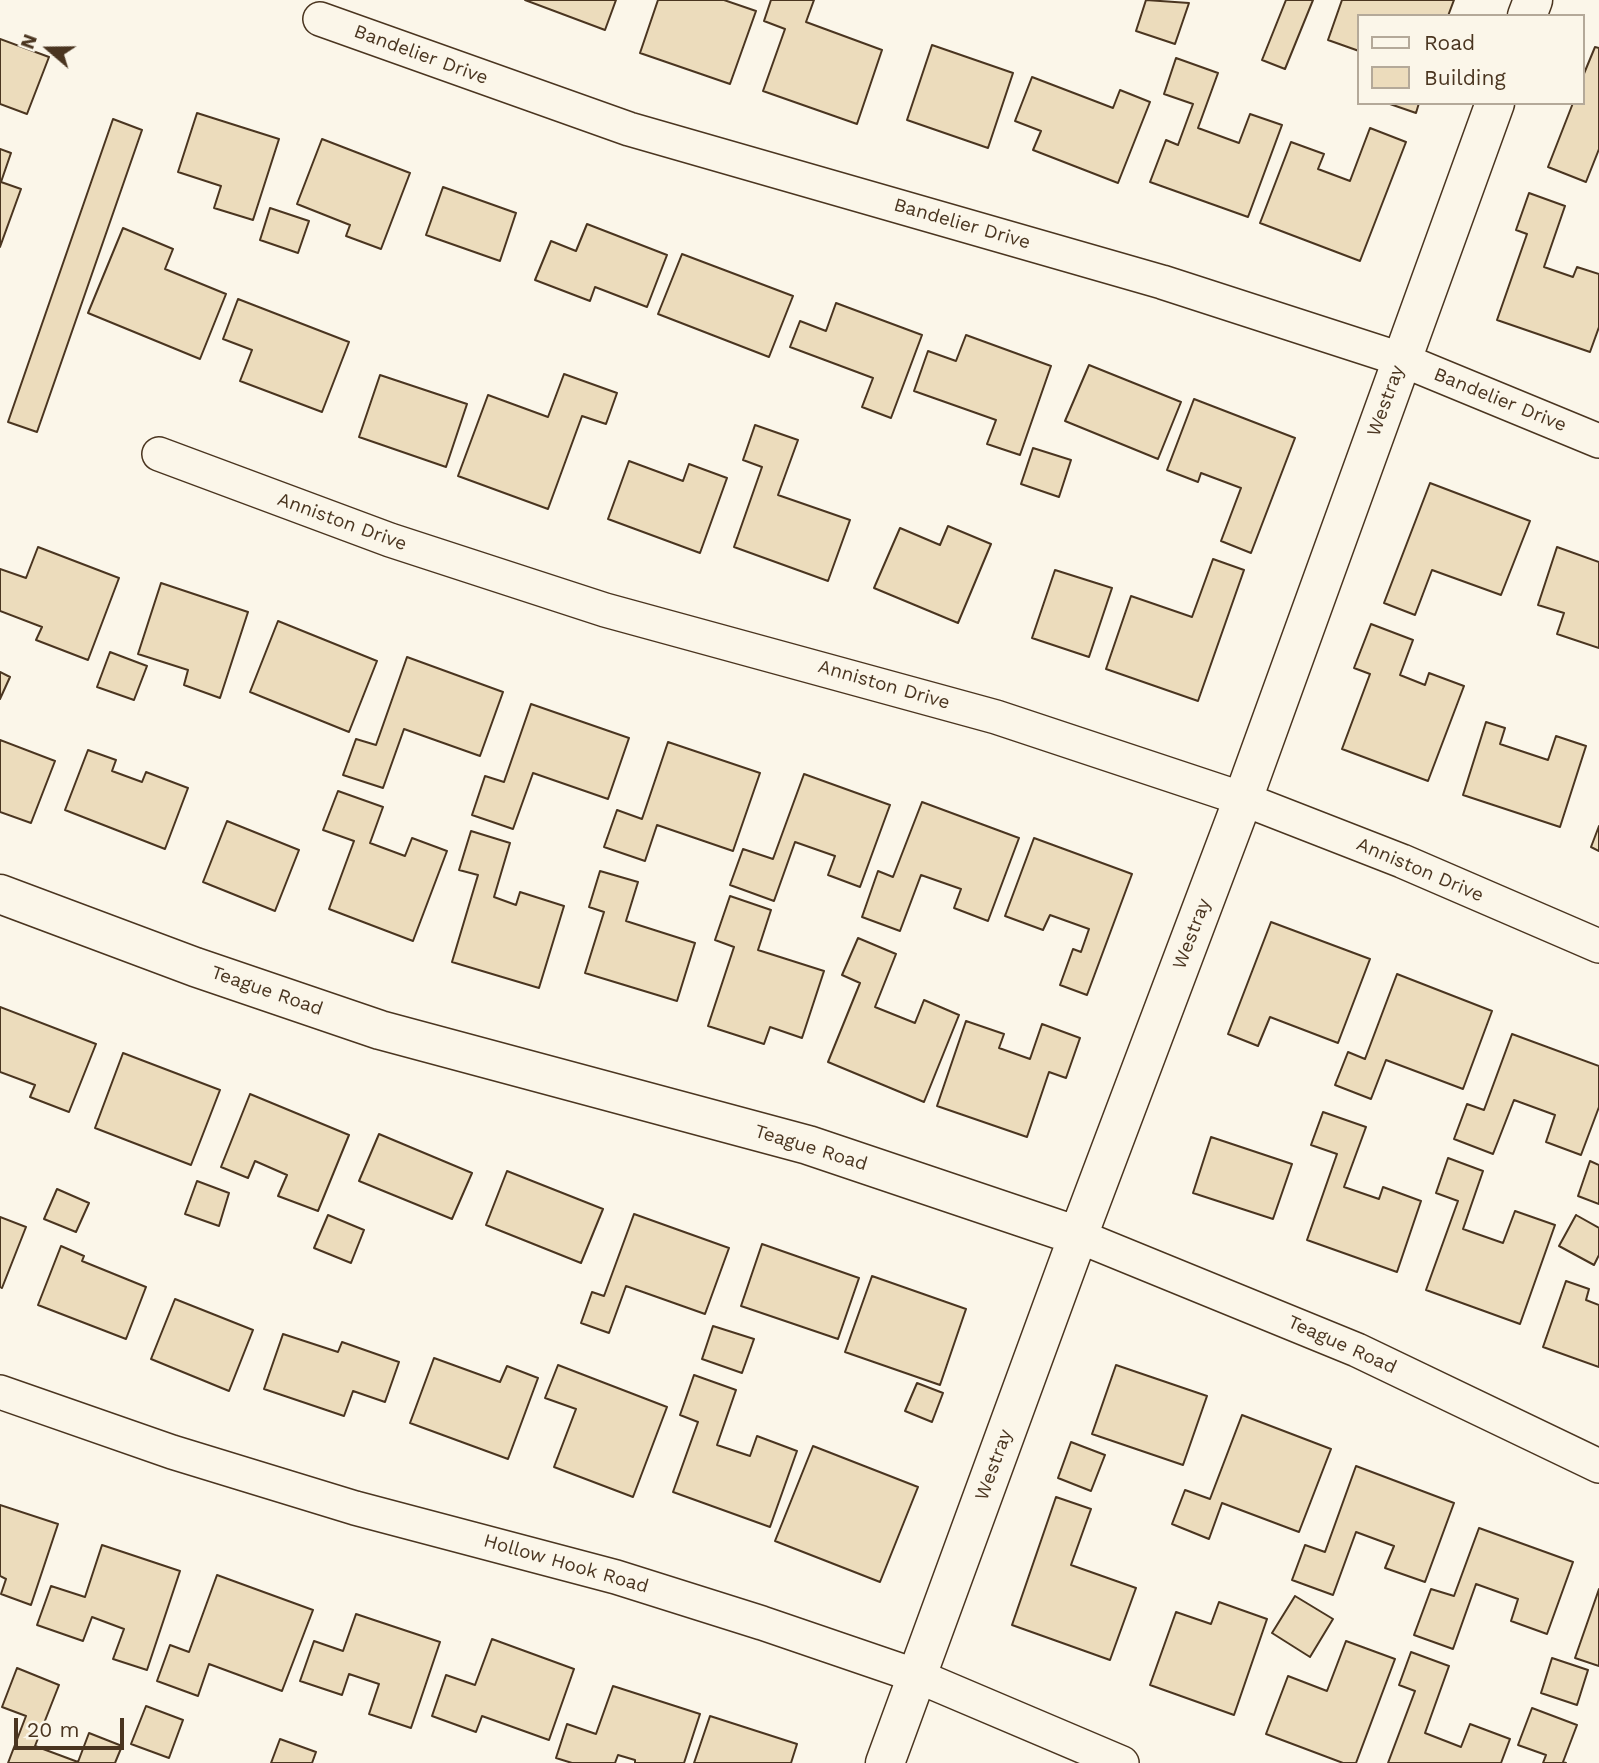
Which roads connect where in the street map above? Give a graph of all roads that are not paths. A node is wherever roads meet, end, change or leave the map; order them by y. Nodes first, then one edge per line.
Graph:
1 (320, 19) dead end
2 (1494, 105) edge
3 (1400, 359) junction
4 (1599, 441) edge
5 (159, 454) dead end
6 (1243, 799) junction
7 (0, 894) edge
8 (1599, 946) edge
9 (1078, 1236) junction
10 (0, 1392) edge
11 (1599, 1466) edge
12 (917, 1676) junction
13 (885, 1763) edge
14 (1122, 1763) edge

1 - 3 street, Bandelier Drive
2 - 3 street, Westray
3 - 4 street, Bandelier Drive
3 - 6 street, Westray
5 - 6 street, Anniston Drive
6 - 8 street, Anniston Drive
6 - 9 street, Westray
7 - 9 street, Teague Road
9 - 11 street, Teague Road
9 - 12 street, Westray
10 - 12 street, Hollow Hook Road
12 - 13 street, Westray
12 - 14 street, Hollow Hook Road

